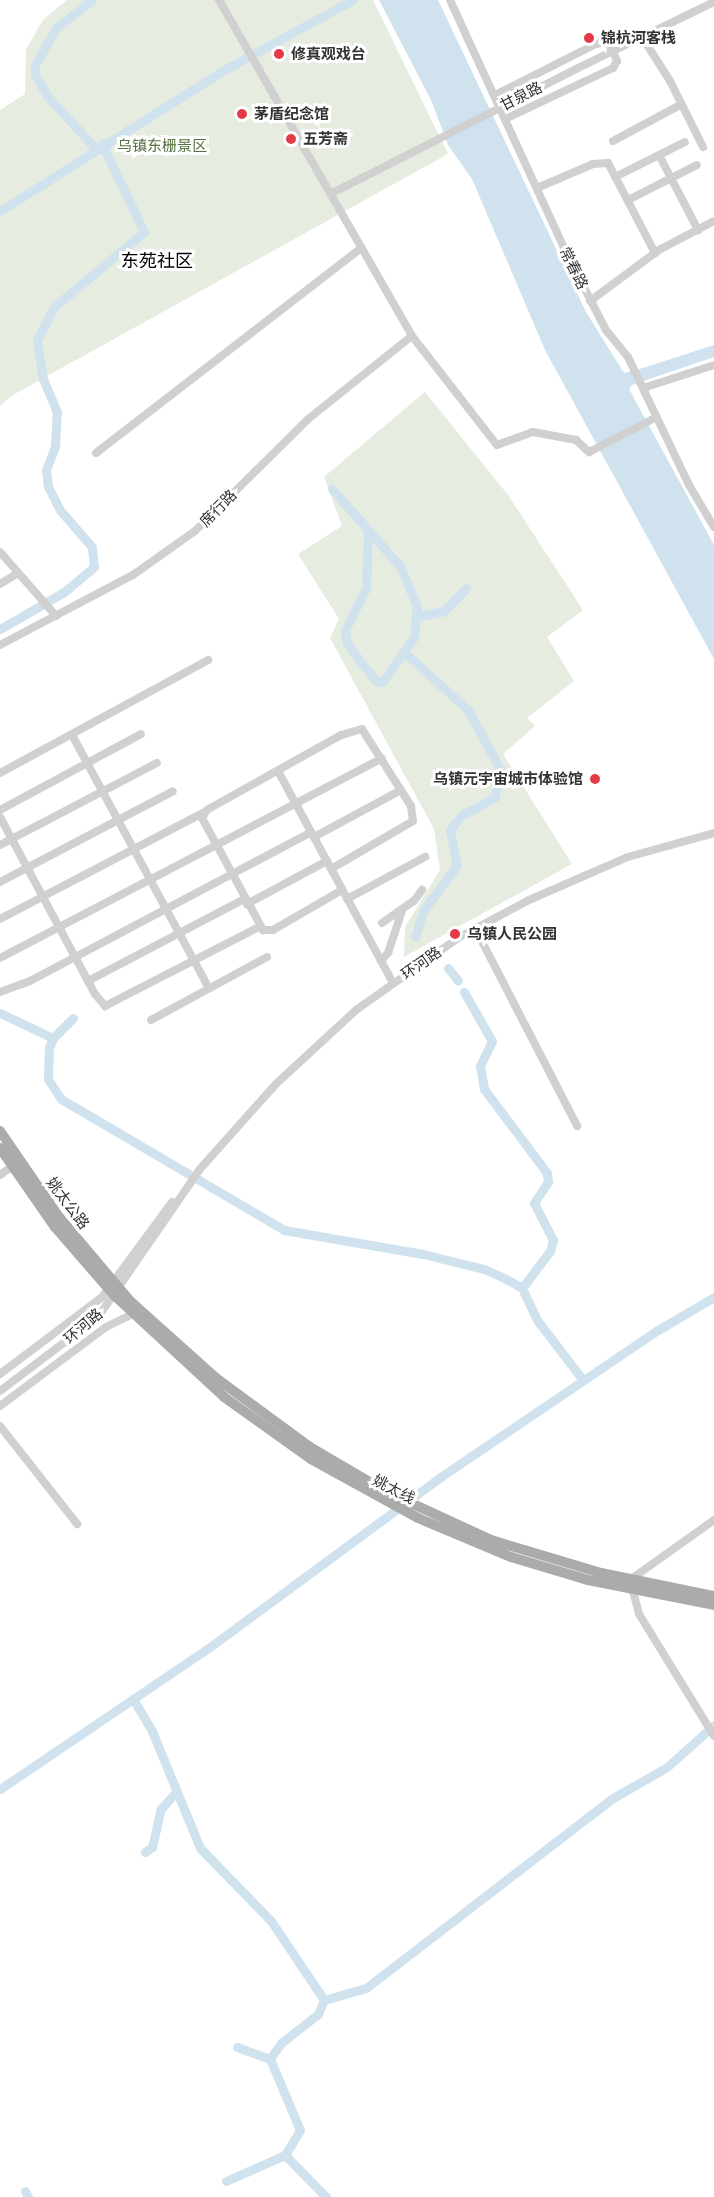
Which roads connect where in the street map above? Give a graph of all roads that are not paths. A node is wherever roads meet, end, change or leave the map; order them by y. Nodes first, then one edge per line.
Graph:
1 (219, 0) edge
2 (450, 0) edge
3 (714, 2) edge
4 (642, 37) junction
5 (613, 51) junction
6 (495, 96) junction
7 (682, 104) junction
8 (505, 119) junction
9 (612, 141) dead end
10 (685, 142) dead end
11 (703, 147) dead end
12 (659, 155) junction
13 (698, 165) dead end
14 (615, 177) junction
15 (671, 178) junction
16 (537, 188) junction
17 (330, 194) junction
18 (628, 200) junction
19 (714, 221) edge
20 (698, 230) junction
21 (361, 248) junction
22 (655, 253) junction
23 (590, 301) junction
24 (412, 336) junction
25 (714, 365) edge
26 (642, 386) junction
27 (656, 418) junction
28 (96, 453) dead end
29 (714, 527) edge
30 (0, 552) edge
31 (18, 573) junction
32 (0, 584) edge
33 (53, 613) junction
34 (0, 645) edge
35 (208, 660) dead end
36 (141, 734) dead end
37 (72, 735) junction
38 (382, 758) junction
39 (87, 763) junction
40 (157, 763) dead end
41 (278, 771) junction
42 (0, 773) edge
43 (401, 790) junction
44 (103, 791) junction
45 (173, 791) dead end
46 (296, 803) junction
47 (0, 810) edge
48 (203, 813) junction
49 (0, 817) edge
50 (118, 820) junction
51 (714, 833) edge
52 (312, 834) junction
53 (12, 839) junction
54 (0, 845) edge
55 (215, 846) junction
56 (134, 849) junction
57 (425, 857) dead end
58 (329, 865) junction
59 (27, 868) junction
60 (231, 874) junction
61 (150, 879) junction
62 (0, 882) edge
63 (342, 890) junction
64 (422, 890) dead end
65 (43, 897) junction
66 (347, 899) junction
67 (245, 902) junction
68 (166, 909) junction
69 (402, 911) junction
70 (0, 919) edge
71 (382, 923) dead end
72 (59, 927) junction
73 (259, 927) junction
74 (475, 928) junction
75 (179, 933) junction
76 (75, 957) junction
77 (267, 957) dead end
78 (0, 958) edge
79 (194, 961) junction
80 (381, 961) junction
81 (88, 981) junction
82 (393, 983) junction
83 (209, 988) junction
84 (0, 992) edge
85 (151, 1020) dead end
86 (577, 1126) dead end
87 (0, 1131) edge
88 (0, 1148) edge
89 (15, 1164) junction
90 (0, 1175) edge
91 (114, 1289) junction
92 (133, 1314) junction
93 (0, 1374) edge
94 (0, 1392) edge
95 (0, 1406) edge
96 (0, 1426) edge
97 (381, 1494) junction
98 (714, 1520) edge
99 (77, 1524) dead end
100 (631, 1585) junction
101 (714, 1596) edge
102 (714, 1605) edge
103 (714, 1736) edge

1 - 17 street
2 - 6 street, 常春路
3 - 4 street, 甘泉路
4 - 5 street, 甘泉路
4 - 7 street
5 - 6 street
5 - 8 street
5 - 17 street, 甘泉路, bridge
6 - 8 street, 常春路
7 - 9 street
7 - 11 street
8 - 16 street, 常春路
10 - 12 street
12 - 14 street
12 - 15 street
13 - 15 street
14 - 16 street
14 - 18 street
15 - 18 street
15 - 20 street
16 - 23 street, 常春路
17 - 21 street
18 - 22 street
19 - 20 street
20 - 22 street
21 - 24 street
21 - 28 street
22 - 23 street
23 - 26 street, 常春路
24 - 27 street
24 - 33 street, 席行路
25 - 26 street
26 - 27 street, 常春路
27 - 29 street, 常春路
30 - 31 street
31 - 32 street
31 - 33 street
33 - 34 street, 席行路
35 - 37 street
36 - 39 street
37 - 39 street
37 - 42 street
38 - 41 street
38 - 43 street
38 - 46 street
39 - 44 street
39 - 47 street
40 - 44 street
41 - 46 street
41 - 48 street
43 - 52 street
43 - 58 street
44 - 50 street
44 - 53 street
45 - 50 street
46 - 52 street
46 - 55 street
48 - 55 street
48 - 56 street
49 - 53 street
50 - 56 street
50 - 59 street
51 - 74 street, 环河路
52 - 58 street
52 - 60 street
53 - 54 street
53 - 59 street
55 - 60 street
55 - 61 street
56 - 61 street
56 - 65 street
57 - 66 street
58 - 63 street
58 - 67 street
59 - 62 street
59 - 65 street
60 - 67 street
60 - 68 street
61 - 68 street
61 - 72 street
63 - 66 street
63 - 73 street
64 - 69 street
65 - 70 street
65 - 72 street
66 - 80 street
67 - 73 street
67 - 75 street
68 - 75 street
68 - 76 street
69 - 71 street
69 - 80 street
72 - 76 street
72 - 78 street
73 - 79 street
74 - 82 street, 环河路
74 - 86 street
75 - 79 street
75 - 81 street
76 - 81 street
76 - 84 street
77 - 83 street
79 - 81 street
79 - 83 street
80 - 82 street
82 - 91 street, 环河路
83 - 85 street
87 - 89 main road, 姚太公路
88 - 89 main road, 姚太公路
89 - 90 street
89 - 91 main road, 姚太公路
91 - 92 main road, 姚太线
91 - 93 street
91 - 94 street, 环河路
91 - 97 main road, 姚太线
92 - 95 street
92 - 97 main road, 姚太线
96 - 99 street
97 - 100 main road, 姚太线
98 - 100 street
100 - 101 main road, 姚太线
100 - 102 main road, 姚太线
100 - 103 street

